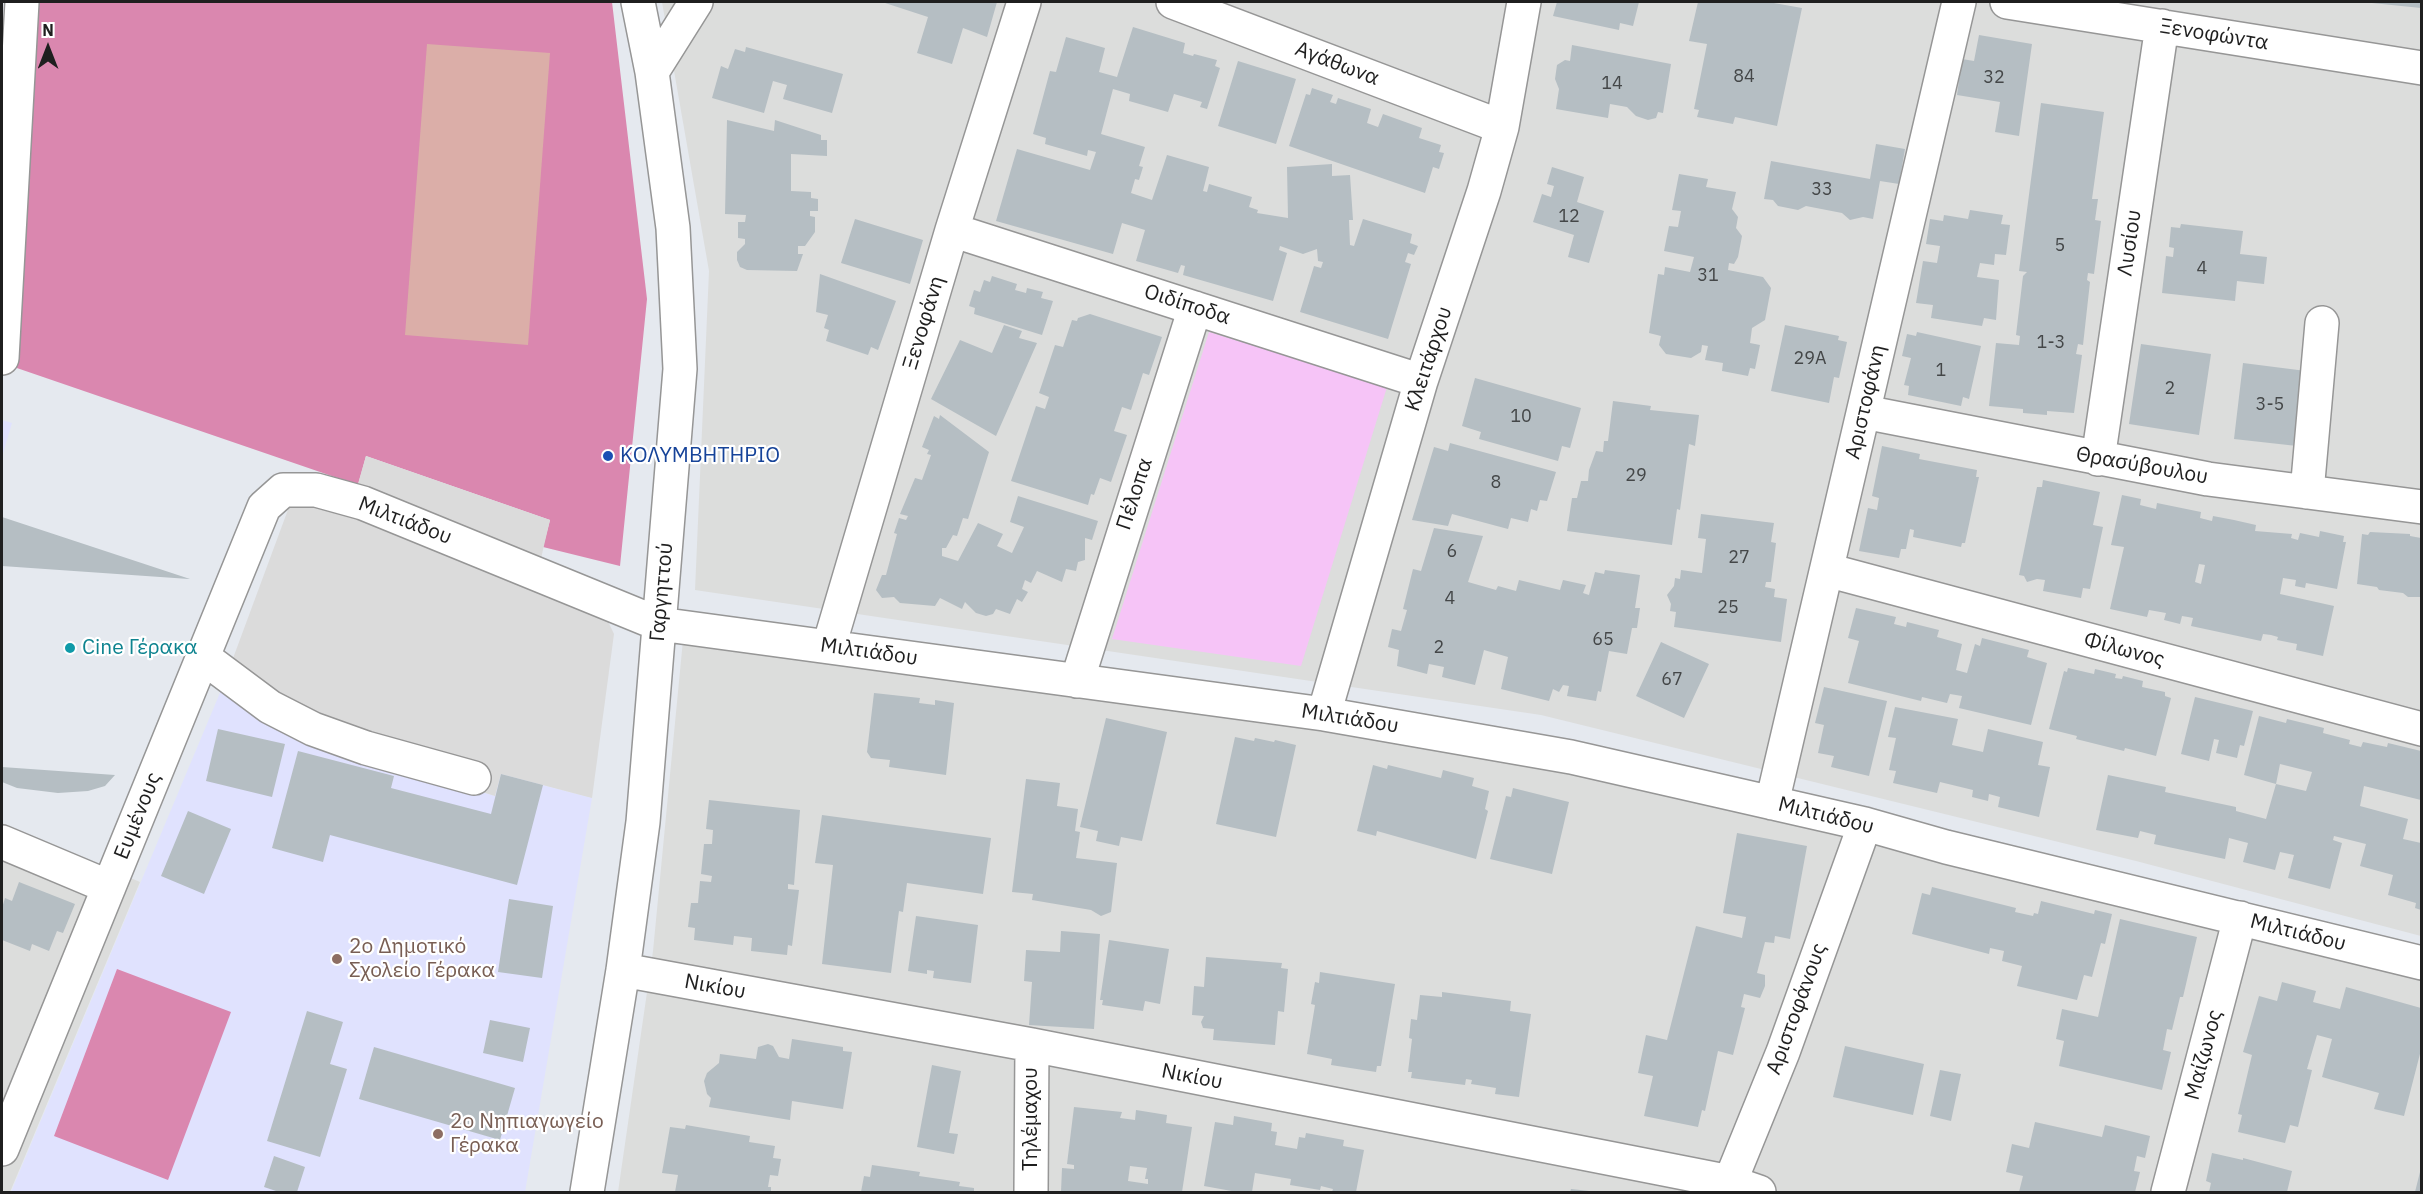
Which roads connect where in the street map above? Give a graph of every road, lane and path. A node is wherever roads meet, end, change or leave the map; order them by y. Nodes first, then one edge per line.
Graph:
1 (22, 2) edge
2 (638, 2) edge
3 (696, 2) edge
4 (1024, 2) edge
5 (1173, 2) edge
6 (1524, 2) edge
7 (1959, 2) edge
8 (2007, 2) edge
9 (2162, 26) junction
10 (2421, 68) edge
11 (652, 72) junction
12 (1502, 127) junction
13 (952, 230) junction
14 (1195, 308) junction
15 (2322, 323) dead end
16 (2, 358) edge
17 (1421, 381) junction
18 (1864, 412) junction
19 (2097, 459) junction
20 (283, 490) joint
21 (2307, 492) junction
22 (2421, 507) edge
23 (1827, 570) junction
24 (659, 624) junction
25 (829, 646) junction
26 (203, 657) junction
27 (1077, 681) junction
28 (1324, 714) junction
29 (2421, 729) edge
30 (474, 778) dead end
31 (1772, 803) junction
32 (1865, 824) junction
33 (2, 842) edge
34 (109, 886) junction
35 (2240, 918) junction
36 (2421, 963) edge
37 (623, 970) junction
38 (1032, 1045) junction
39 (2, 1149) edge
40 (1739, 1189) edge
41 (587, 1192) edge
42 (1030, 1192) edge
43 (2168, 1192) edge

1 - 16 street
2 - 11 street, Γαργηττού
3 - 11 street
4 - 13 street, Ξενοφάνη
5 - 12 street, Αγάθωνα
6 - 12 street, Κλειτάρχου
7 - 18 street, Αριστοφάνη
8 - 9 street, Ξενοφώντα
9 - 10 street, Ξενοφώντα
9 - 19 street, Λυσίου
11 - 24 street, Γαργηττού
12 - 17 street, Κλειτάρχου
13 - 14 street, Οιδίποδα
13 - 25 street, Ξενοφάνη
14 - 17 street, Οιδίποδα
14 - 27 street, Πέλοπα
15 - 21 street
17 - 28 street, Κλειτάρχου
18 - 19 street, Θρασύβουλου
18 - 23 street, Αριστοφάνη
19 - 21 street, Θρασύβουλου
20 - 24 street, Μιλτιάδου
20 - 26 street, Ευμένους
21 - 22 street, Θρασύβουλου
23 - 29 street, Φίλωνος
23 - 31 street, Αριστοφάνη
24 - 25 street, Μιλτιάδου
24 - 37 street, Γαργηττού
25 - 27 street, Μιλτιάδου
26 - 30 street
26 - 34 street, Ευμένους
27 - 28 street, Μιλτιάδου
28 - 31 street, Μιλτιάδου
31 - 32 street, Μιλτιάδου
32 - 35 street, Μιλτιάδου
32 - 40 street, Αριστοφάνους
33 - 34 street
34 - 39 street, Ευμένους
35 - 36 street, Μιλτιάδου
35 - 43 street, Μαίζωνος
37 - 38 street, Νικίου
37 - 41 street, Γαργηττού
38 - 40 street, Νικίου
38 - 42 street, Τηλέμαχου

